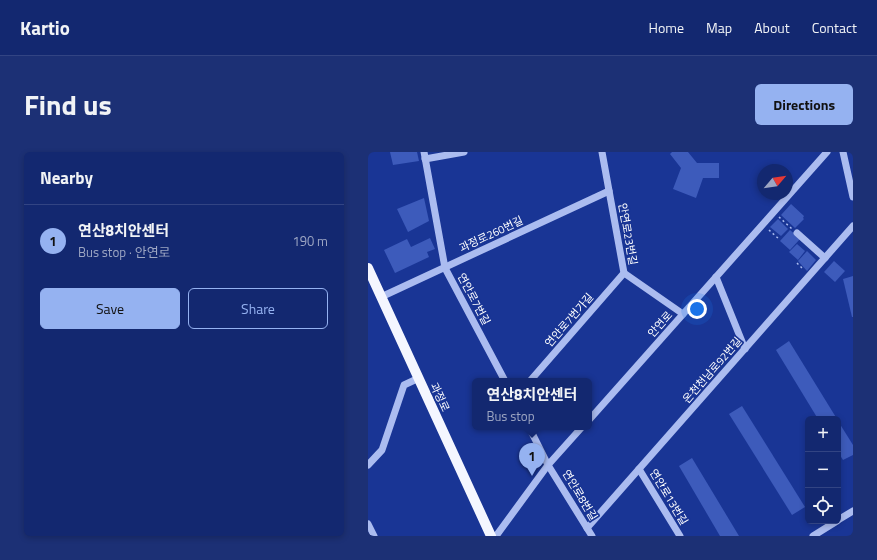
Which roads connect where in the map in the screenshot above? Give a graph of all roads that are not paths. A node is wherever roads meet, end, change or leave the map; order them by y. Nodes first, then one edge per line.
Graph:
1 (464, 152) edge
2 (602, 152) edge
3 (827, 152) edge
4 (843, 152) edge
5 (425, 156) edge
6 (609, 191) junction
7 (853, 197) edge
8 (853, 226) edge
9 (797, 233) road end
10 (824, 258) junction
11 (368, 268) edge
12 (445, 268) junction
13 (624, 273) junction
14 (716, 277) junction
15 (381, 297) junction
16 (683, 314) junction
17 (745, 349) junction
18 (418, 378) junction
19 (502, 378) edge
20 (533, 378) edge
21 (592, 417) edge
22 (530, 430) edge
23 (579, 430) edge
24 (368, 465) edge
25 (548, 465) junction
26 (639, 470) junction
27 (853, 511) edge
28 (841, 518) edge
29 (368, 524) edge
30 (832, 524) edge
31 (587, 528) junction
32 (374, 536) edge
33 (491, 536) edge
34 (496, 536) edge
35 (592, 536) edge
36 (680, 536) edge
37 (812, 536) edge

1 - 5 street
2 - 6 street, 안연로23번길
3 - 14 street, 안연로
4 - 7 street
5 - 12 street, 연안로7번길
6 - 12 street, 과정로260번길
6 - 13 street, 안연로23번길
8 - 10 street, 온천천남로92번길
9 - 10 street
10 - 17 street, 온천천남로92번길
11 - 15 main road, 과정로
12 - 15 street, 과정로260번길
12 - 19 street, 연안로7번길
13 - 16 street, 안연로23번길
13 - 20 street, 연안로7번가길
14 - 16 street, 안연로
14 - 17 street
15 - 18 main road, 과정로
16 - 21 street, 안연로
17 - 26 street, 온천천남로92번길
18 - 24 street
18 - 33 main road, 과정로
22 - 25 street
23 - 25 street
25 - 31 street, 연안로8번길
25 - 34 street
26 - 31 street, 온천천남로92번길
26 - 36 street, 연안로13번길
27 - 28 street
29 - 32 street
30 - 37 street
31 - 35 street, 연안로8번길

